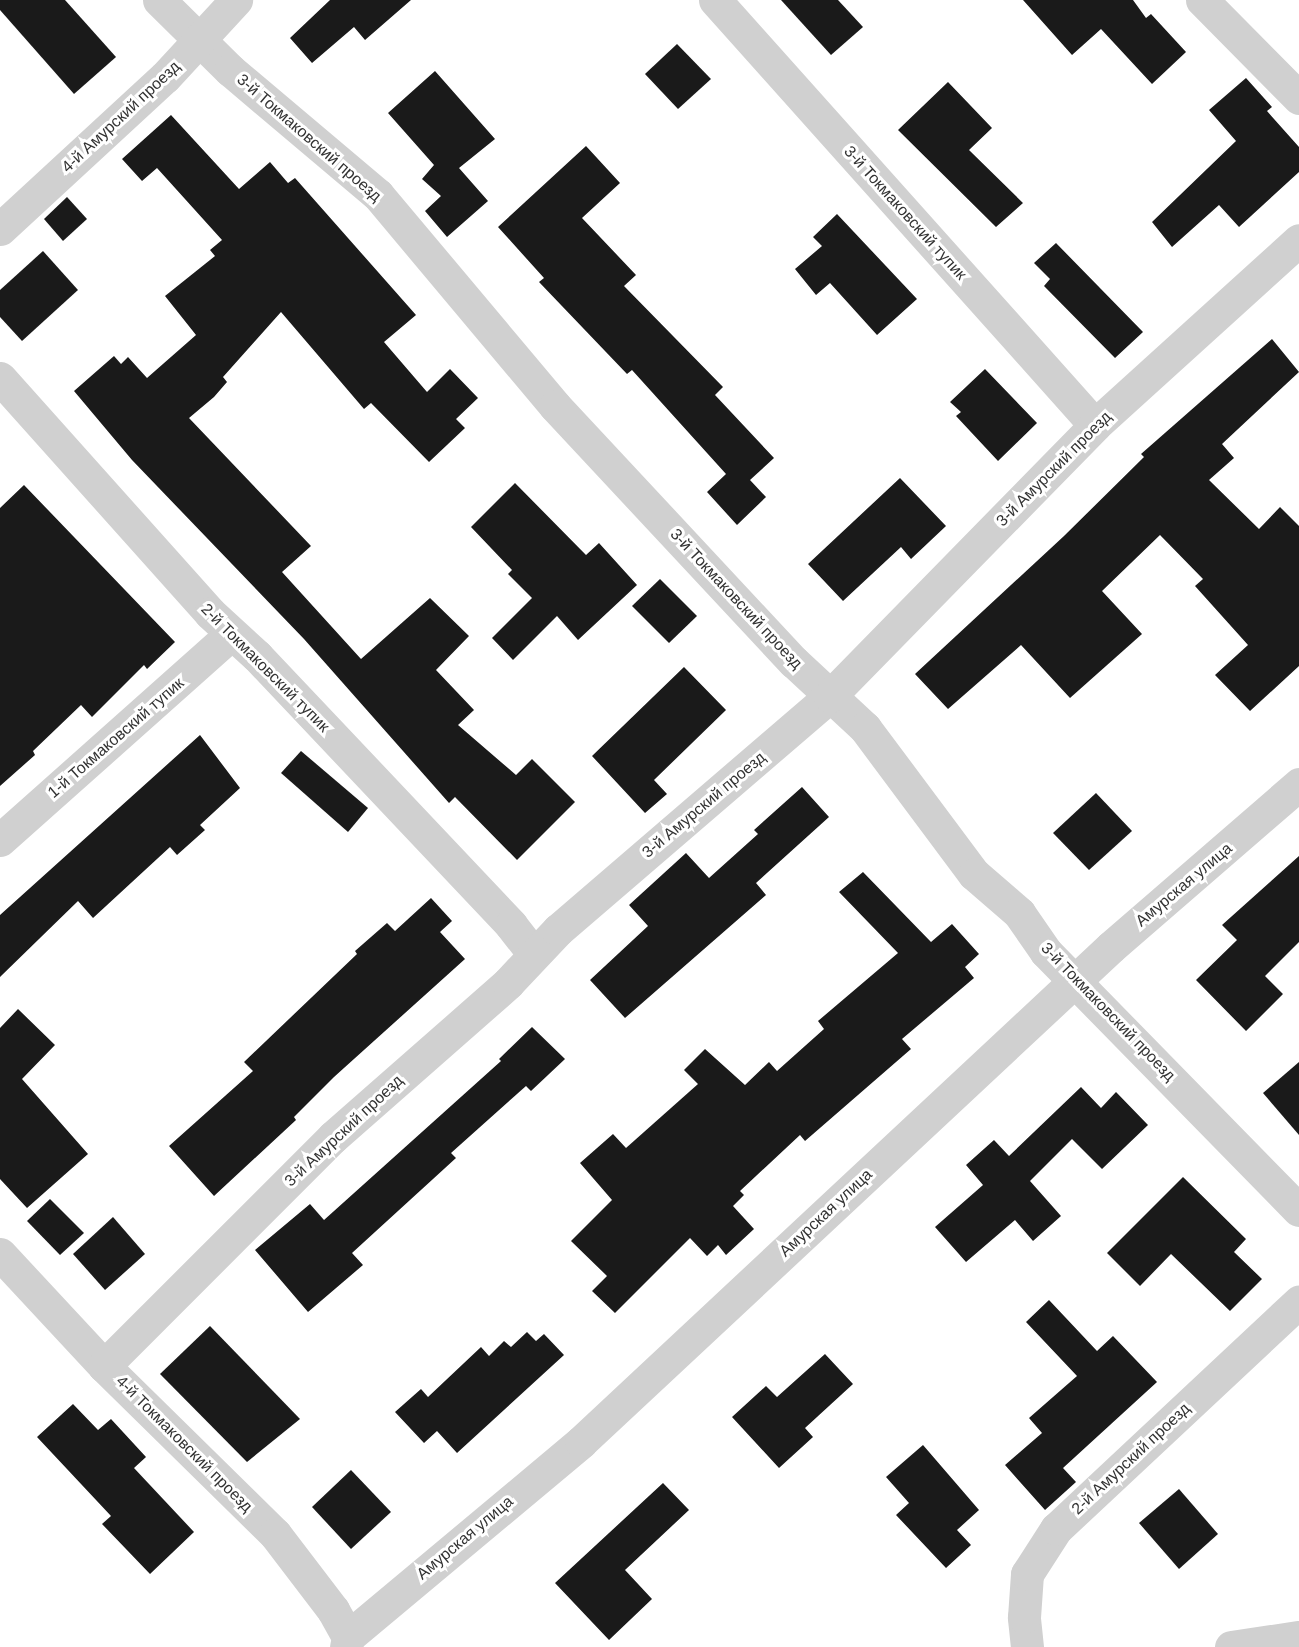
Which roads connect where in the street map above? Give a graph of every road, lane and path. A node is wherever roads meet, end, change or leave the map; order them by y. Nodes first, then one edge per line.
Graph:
1 (159, 0) edge
2 (236, 0) edge
3 (715, 0) edge
4 (1202, 0) edge
5 (199, 42) junction
6 (1299, 98) edge
7 (0, 229) edge
8 (1299, 240) edge
9 (0, 378) edge
10 (1095, 425) junction
11 (231, 634) junction
12 (830, 696) junction
13 (1299, 784) edge
14 (0, 840) edge
15 (534, 954) junction
16 (1075, 982) junction
17 (1299, 1210) edge
18 (0, 1254) edge
19 (1299, 1302) edge
20 (104, 1365) junction
21 (1299, 1637) edge
22 (347, 1642) edge
23 (1028, 1647) edge
24 (1231, 1647) edge

1 - 5 street, 3-й Токмаковский проезд
2 - 5 street, 4-й Амурский проезд
3 - 10 street, 3-й Токмаковский тупик
4 - 6 street
5 - 7 street, 4-й Амурский проезд
5 - 12 street, 3-й Токмаковский проезд
8 - 10 street, 3-й Амурский проезд
9 - 11 street, 2-й Токмаковский тупик
10 - 12 street, 3-й Амурский проезд
11 - 14 street, 1-й Токмаковский тупик
11 - 15 street, 2-й Токмаковский тупик
12 - 15 street, 3-й Амурский проезд
12 - 16 street, 3-й Токмаковский проезд
13 - 16 street, Амурская улица
15 - 20 street, 3-й Амурский проезд
16 - 17 street, 3-й Токмаковский проезд
16 - 22 street, Амурская улица
18 - 20 street, 4-й Токмаковский проезд
19 - 23 street, 2-й Амурский проезд
20 - 22 street, 4-й Токмаковский проезд
21 - 24 street

